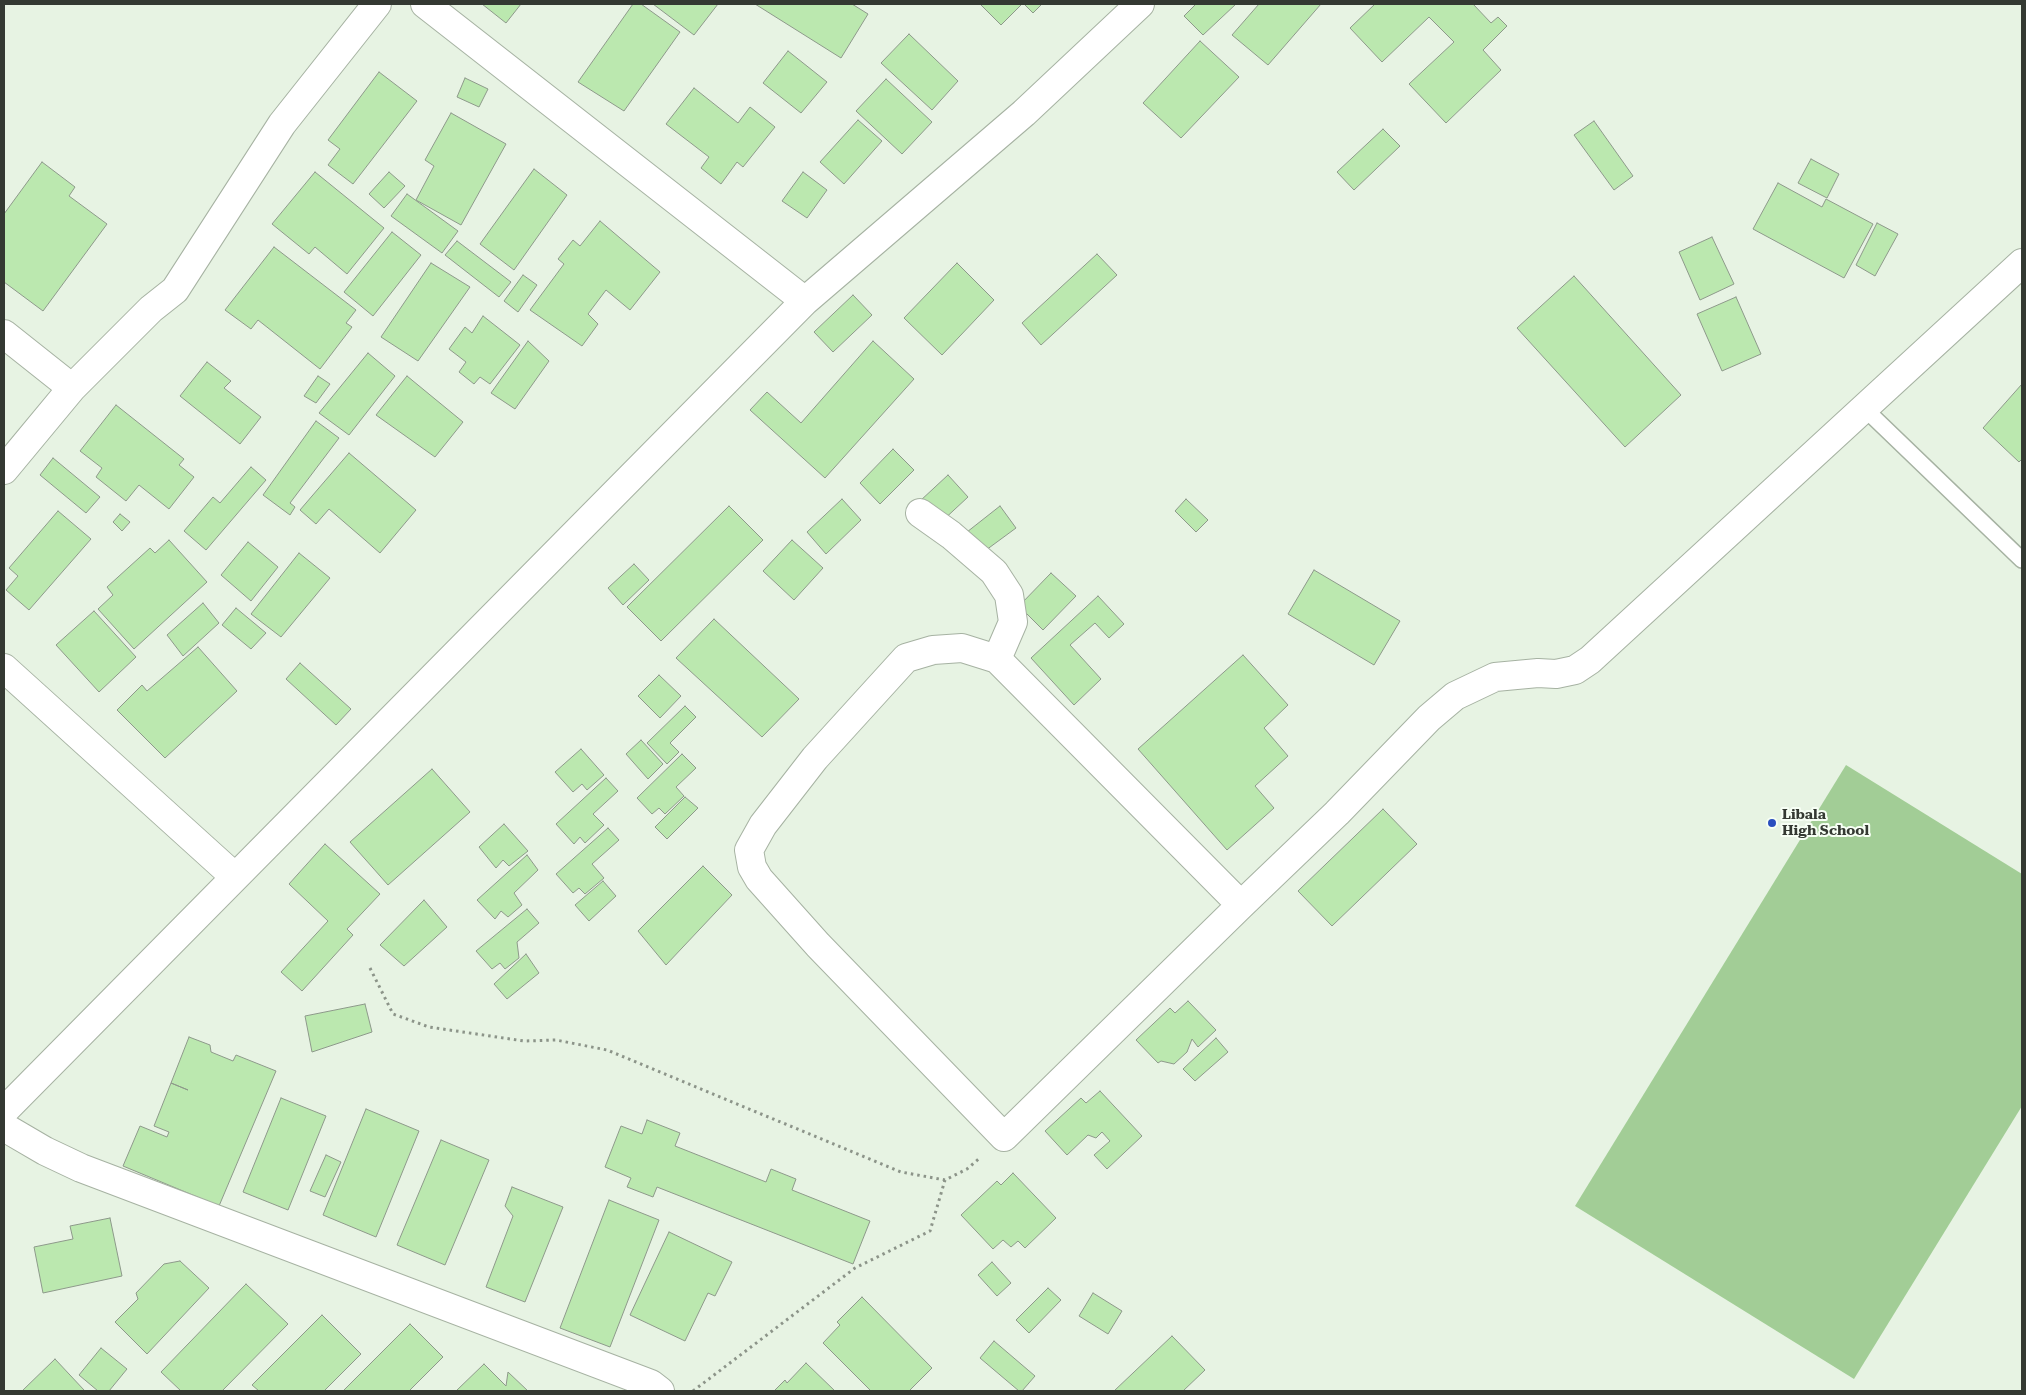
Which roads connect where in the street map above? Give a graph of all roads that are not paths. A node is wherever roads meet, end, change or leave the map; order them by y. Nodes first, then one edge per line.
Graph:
1 (377, 4) edge
2 (425, 4) edge
3 (1140, 4) edge
4 (2022, 263) edge
5 (805, 301) junction
6 (4, 334) edge
7 (72, 388) junction
8 (1864, 408) junction
9 (4, 470) edge
10 (920, 514) dead end
11 (2022, 560) edge
12 (998, 659) junction
13 (4, 668) edge
14 (236, 877) junction
15 (1241, 905) junction
16 (4, 1111) edge
17 (4, 1127) edge
18 (660, 1391) edge

1 - 7 street
2 - 5 street
3 - 5 street
4 - 8 street
5 - 14 street
6 - 7 street
7 - 9 street
8 - 11 lane
8 - 15 street
10 - 12 street
12 - 15 street
12 - 15 street
13 - 14 street
14 - 16 street
17 - 18 street

